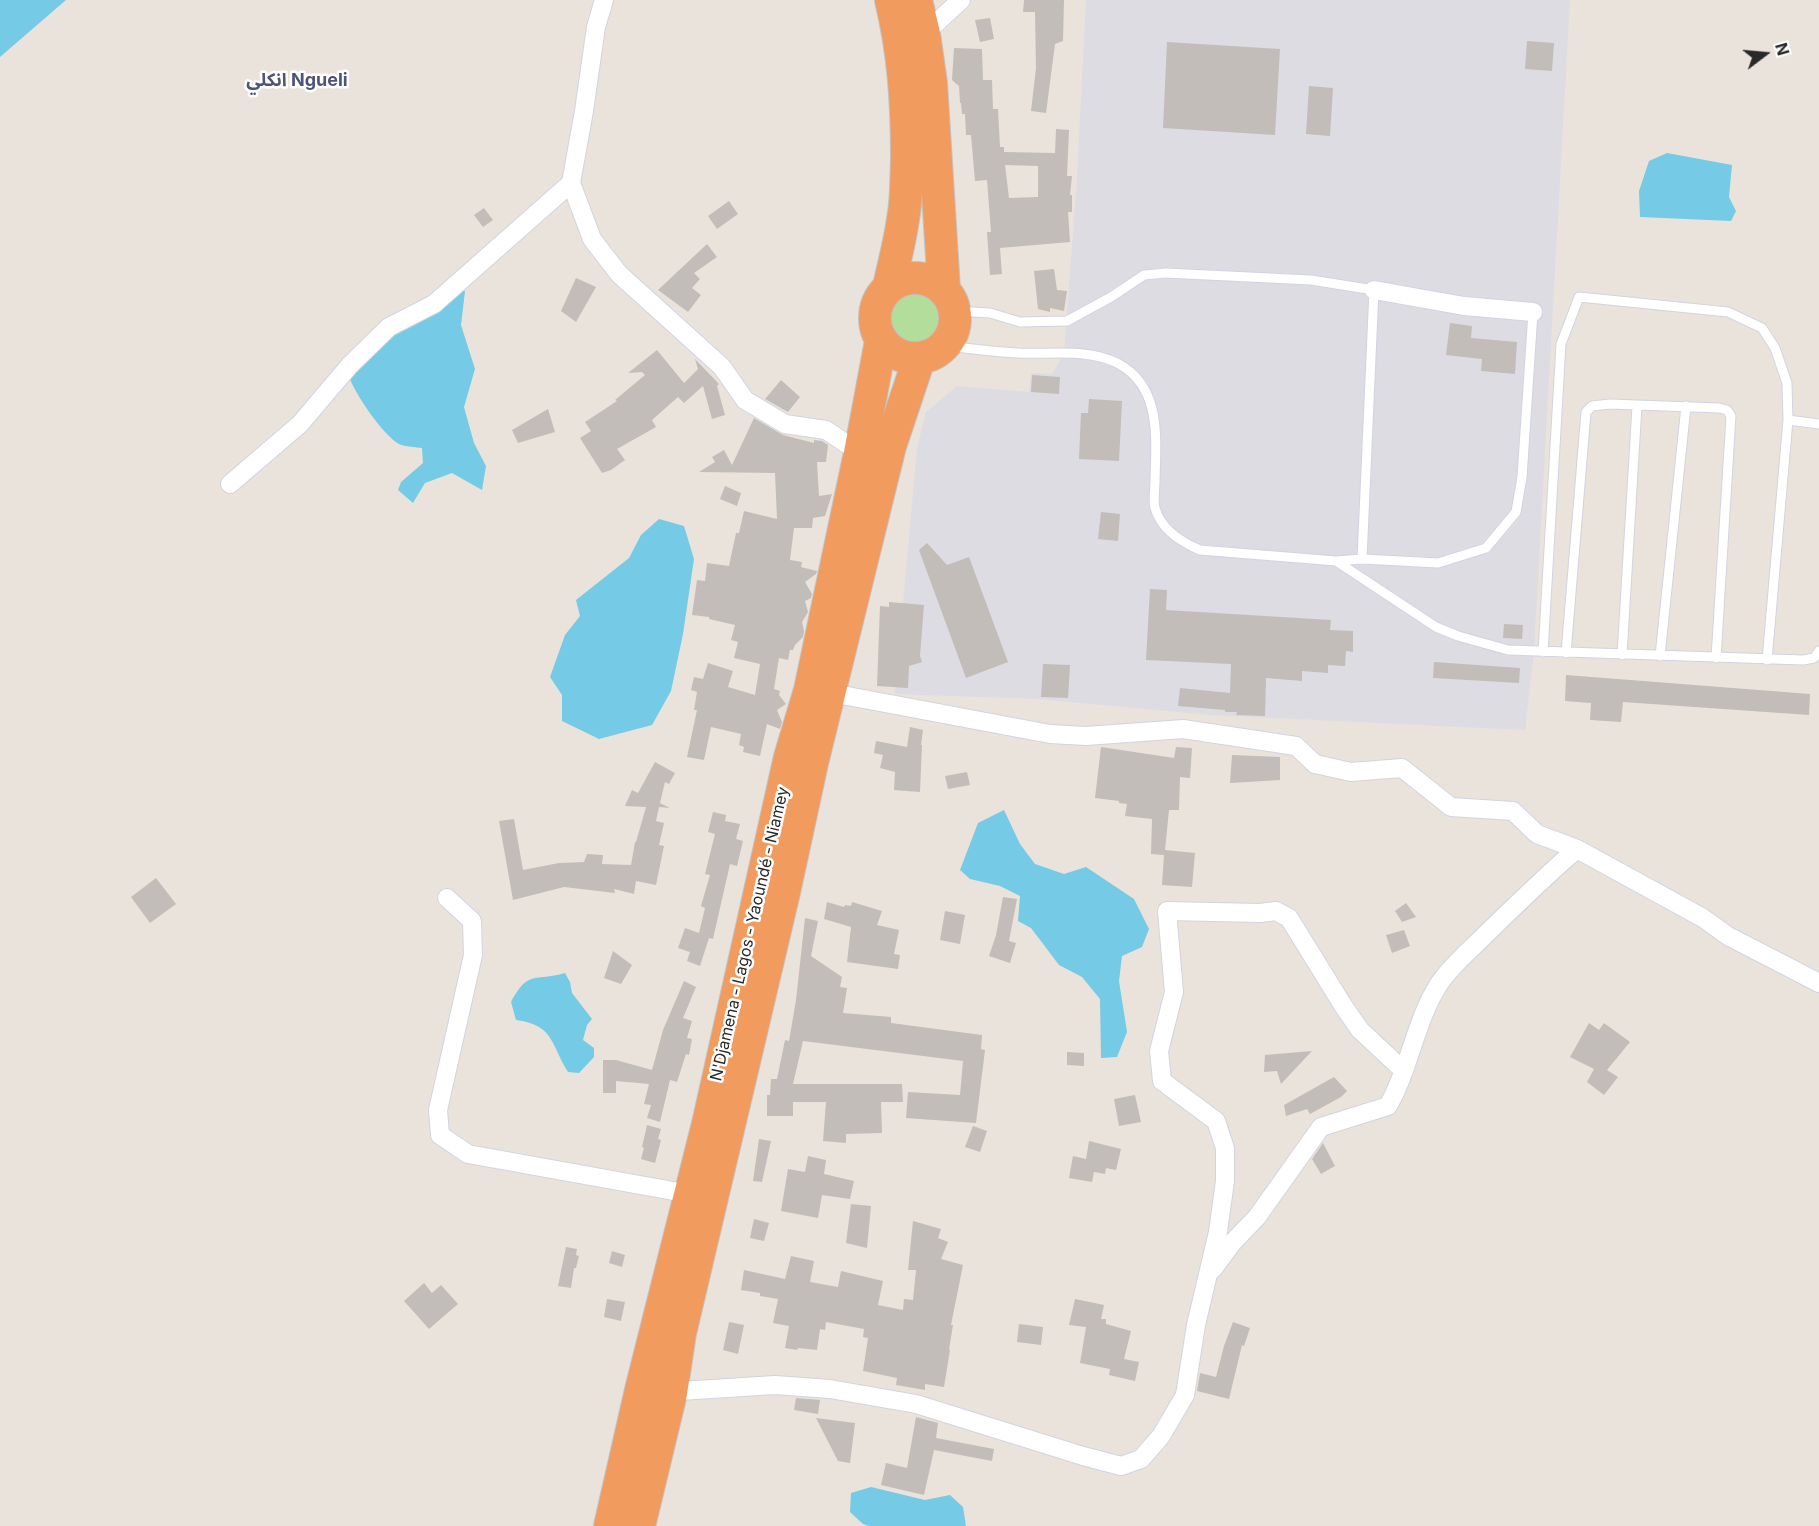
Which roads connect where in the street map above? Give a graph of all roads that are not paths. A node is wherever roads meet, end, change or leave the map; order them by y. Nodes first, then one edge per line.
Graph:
1 (604, 0) edge
2 (876, 0) edge
3 (891, 0) edge
4 (916, 0) edge
5 (961, 0) edge
6 (912, 38) junction
7 (905, 77) junction
8 (571, 183) junction
9 (890, 286) junction
10 (1374, 290) junction
11 (949, 300) junction
12 (1533, 312) joint
13 (881, 341) junction
14 (932, 352) junction
15 (1637, 406) junction
16 (1686, 406) junction
17 (1788, 420) junction
18 (1819, 424) edge
19 (860, 453) junction
20 (230, 484) dead end
21 (1362, 559) junction
22 (1336, 561) junction
23 (1819, 651) edge
24 (1543, 652) junction
25 (1566, 653) junction
26 (1622, 655) junction
27 (1660, 656) junction
28 (1716, 658) junction
29 (1767, 660) junction
30 (820, 691) junction
31 (1576, 849) junction
32 (447, 898) dead end
33 (1819, 983) edge
34 (1404, 1071) junction
35 (690, 1194) junction
36 (1210, 1273) junction
37 (656, 1391) junction
38 (610, 1526) edge
39 (639, 1526) edge

1 - 8 street
2 - 7 street
3 - 6 highway
4 - 6 highway
5 - 6 street
6 - 7 highway
6 - 11 highway
7 - 9 highway
8 - 19 street
8 - 20 street
9 - 11 highway
9 - 13 highway
10 - 11 lane
10 - 12 street
10 - 21 lane
11 - 14 highway
12 - 21 lane
13 - 14 highway
13 - 19 highway, N'Djamena - Lagos - Yaoundé - Niamey
14 - 22 lane
14 - 30 highway, N'Djamena - Lagos - Yaoundé - Niamey
15 - 16 lane
15 - 25 lane
15 - 26 lane
16 - 27 lane
16 - 28 lane
17 - 18 lane
17 - 24 lane
17 - 29 lane
19 - 30 highway, N'Djamena - Lagos - Yaoundé - Niamey
21 - 22 lane
22 - 24 lane
23 - 29 lane
24 - 25 lane
25 - 26 lane
26 - 27 lane
27 - 28 lane
28 - 29 lane
30 - 31 street
30 - 35 highway, N'Djamena - Lagos - Yaoundé - Niamey
30 - 37 highway, N'Djamena - Lagos - Yaoundé - Niamey
31 - 33 street
31 - 34 street
32 - 35 street
34 - 36 street
34 - 36 street
35 - 37 highway, N'Djamena - Lagos - Yaoundé - Niamey
36 - 37 street
37 - 38 highway, N'Djamena - Lagos - Yaoundé - Niamey
37 - 39 highway, N'Djamena - Lagos - Yaoundé - Niamey

